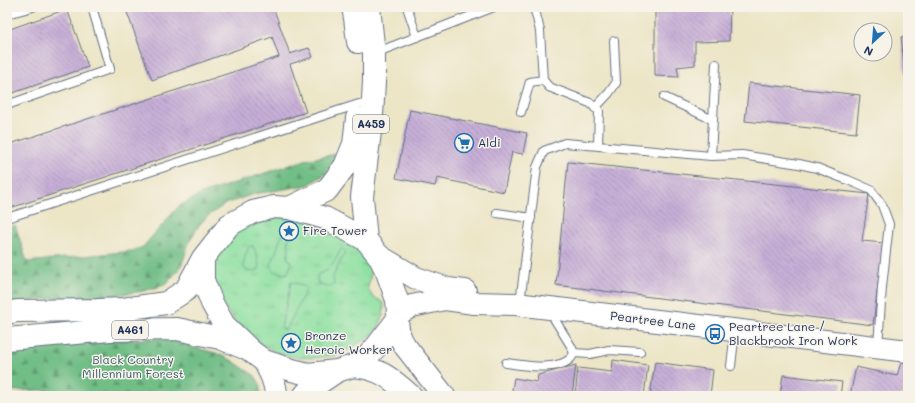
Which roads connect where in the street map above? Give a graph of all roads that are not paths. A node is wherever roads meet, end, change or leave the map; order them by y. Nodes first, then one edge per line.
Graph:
1 (33, 7) edge
2 (92, 7) edge
3 (353, 7) edge
4 (369, 7) edge
5 (407, 7) edge
6 (494, 7) edge
7 (533, 7) edge
8 (7, 14) edge
9 (417, 37) junction
10 (614, 41) dead end
11 (374, 54) junction
12 (716, 64) dead end
13 (543, 80) junction
14 (664, 97) dead end
15 (359, 104) junction
16 (7, 105) edge
17 (595, 108) junction
18 (521, 112) dead end
19 (713, 120) junction
20 (598, 146) junction
21 (711, 156) junction
22 (289, 208) junction
23 (497, 213) dead end
24 (7, 218) edge
25 (531, 218) junction
26 (373, 248) junction
27 (203, 258) junction
28 (518, 304) junction
29 (547, 308) junction
30 (7, 313) edge
31 (397, 317) junction
32 (735, 331) junction
33 (7, 339) edge
34 (878, 348) junction
35 (908, 351) edge
36 (640, 352) dead end
37 (574, 353) junction
38 (258, 356) junction
39 (506, 363) dead end
40 (731, 366) dead end
41 (345, 369) junction
42 (276, 396) edge
43 (304, 396) edge
44 (411, 396) edge
45 (444, 396) edge

1 - 8 lane
2 - 16 lane
3 - 15 main road, A459
4 - 11 main road, A459
5 - 9 lane
6 - 9 lane
7 - 13 lane
9 - 11 lane
10 - 17 lane
11 - 26 main road, A459
12 - 19 lane
13 - 17 lane
13 - 18 lane
14 - 19 lane
15 - 22 main road, A459
15 - 24 lane
17 - 20 lane
19 - 21 lane
20 - 21 lane
20 - 25 lane
21 - 34 lane
22 - 26 main road, A461
22 - 27 main road, A461
23 - 25 lane
25 - 28 lane
26 - 28 main road, Peartree Lane
26 - 31 main road
27 - 30 main road, A461
27 - 38 main road, A461
28 - 29 main road, Peartree Lane
28 - 31 main road, Peartree Lane
29 - 32 main road, Peartree Lane
29 - 37 lane
31 - 41 main road, A461
31 - 45 main road
32 - 34 main road, Peartree Lane
32 - 40 lane
33 - 38 main road, A461
34 - 35 main road, Peartree Lane
36 - 37 lane
37 - 39 lane
38 - 41 main road, A461
38 - 42 main road
41 - 43 main road
41 - 44 main road, A461

